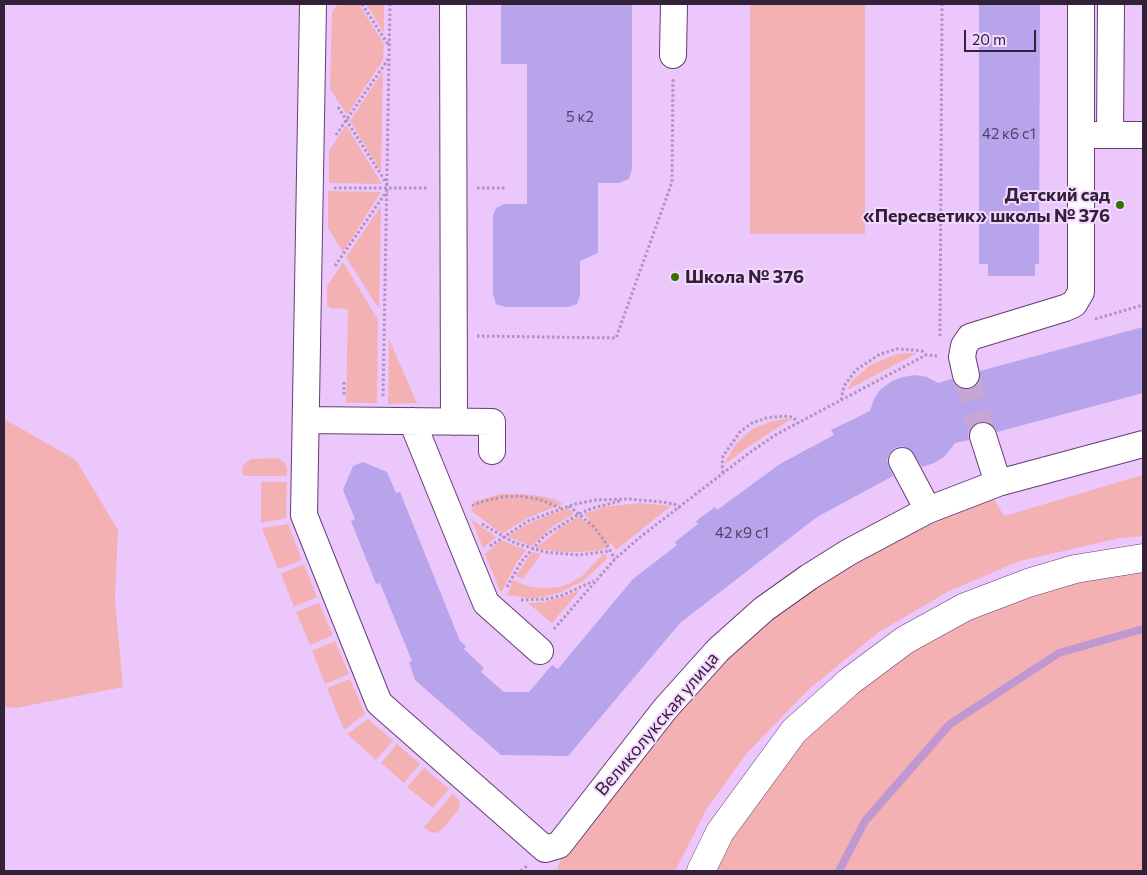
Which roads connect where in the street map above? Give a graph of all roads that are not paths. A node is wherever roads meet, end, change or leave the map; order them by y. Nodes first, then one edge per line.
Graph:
1 (314, 4) edge
2 (453, 4) edge
3 (674, 4) edge
4 (1081, 4) edge
5 (1111, 4) edge
6 (673, 55) road end
7 (1081, 135) junction
8 (1110, 135) junction
9 (1143, 135) edge
10 (966, 375) tunnel mouth
11 (306, 420) junction
12 (412, 421) junction
13 (454, 422) junction
14 (983, 436) tunnel mouth
15 (1143, 444) edge
16 (492, 452) dead end
17 (902, 462) dead end
18 (998, 483) junction
19 (928, 510) junction
20 (1143, 558) edge
21 (540, 650) dead end
22 (701, 871) edge

1 - 11 street
2 - 13 street
3 - 6 street
4 - 7 street
5 - 8 street
7 - 8 street
7 - 10 street
8 - 9 street
11 - 12 street
11 - 19 street, Великолукская улица
12 - 13 street
12 - 21 street
13 - 16 street
14 - 18 street
15 - 18 street, Великолукская улица
17 - 19 street
18 - 19 street, Великолукская улица
20 - 22 highway

